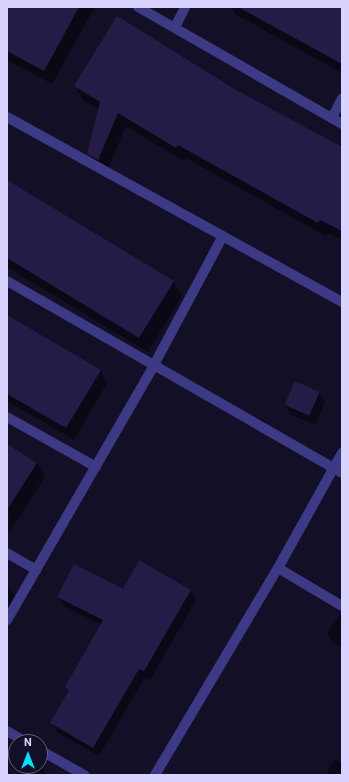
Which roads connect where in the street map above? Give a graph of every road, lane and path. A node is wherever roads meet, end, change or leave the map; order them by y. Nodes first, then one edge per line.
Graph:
1 (138, 7) edge
2 (185, 7) edge
3 (175, 27) junction
4 (342, 98) edge
5 (7, 118) edge
6 (332, 118) junction
7 (342, 124) edge
8 (223, 236) junction
9 (7, 281) edge
10 (342, 302) edge
11 (154, 365) junction
12 (7, 417) edge
13 (342, 452) edge
14 (96, 467) junction
15 (338, 471) edge
16 (7, 553) edge
17 (278, 568) junction
18 (36, 570) junction
19 (342, 606) edge
20 (7, 620) edge
21 (48, 755) edge
22 (84, 775) edge
23 (155, 775) edge

1 - 3 street
2 - 3 street
3 - 6 street
4 - 6 street
5 - 8 street
6 - 7 street
8 - 10 street
8 - 11 street
9 - 11 street
11 - 14 street
11 - 15 street
12 - 14 street
13 - 15 street
14 - 18 street
15 - 17 street
16 - 18 street
17 - 19 street
17 - 23 street
18 - 20 street
21 - 22 street

